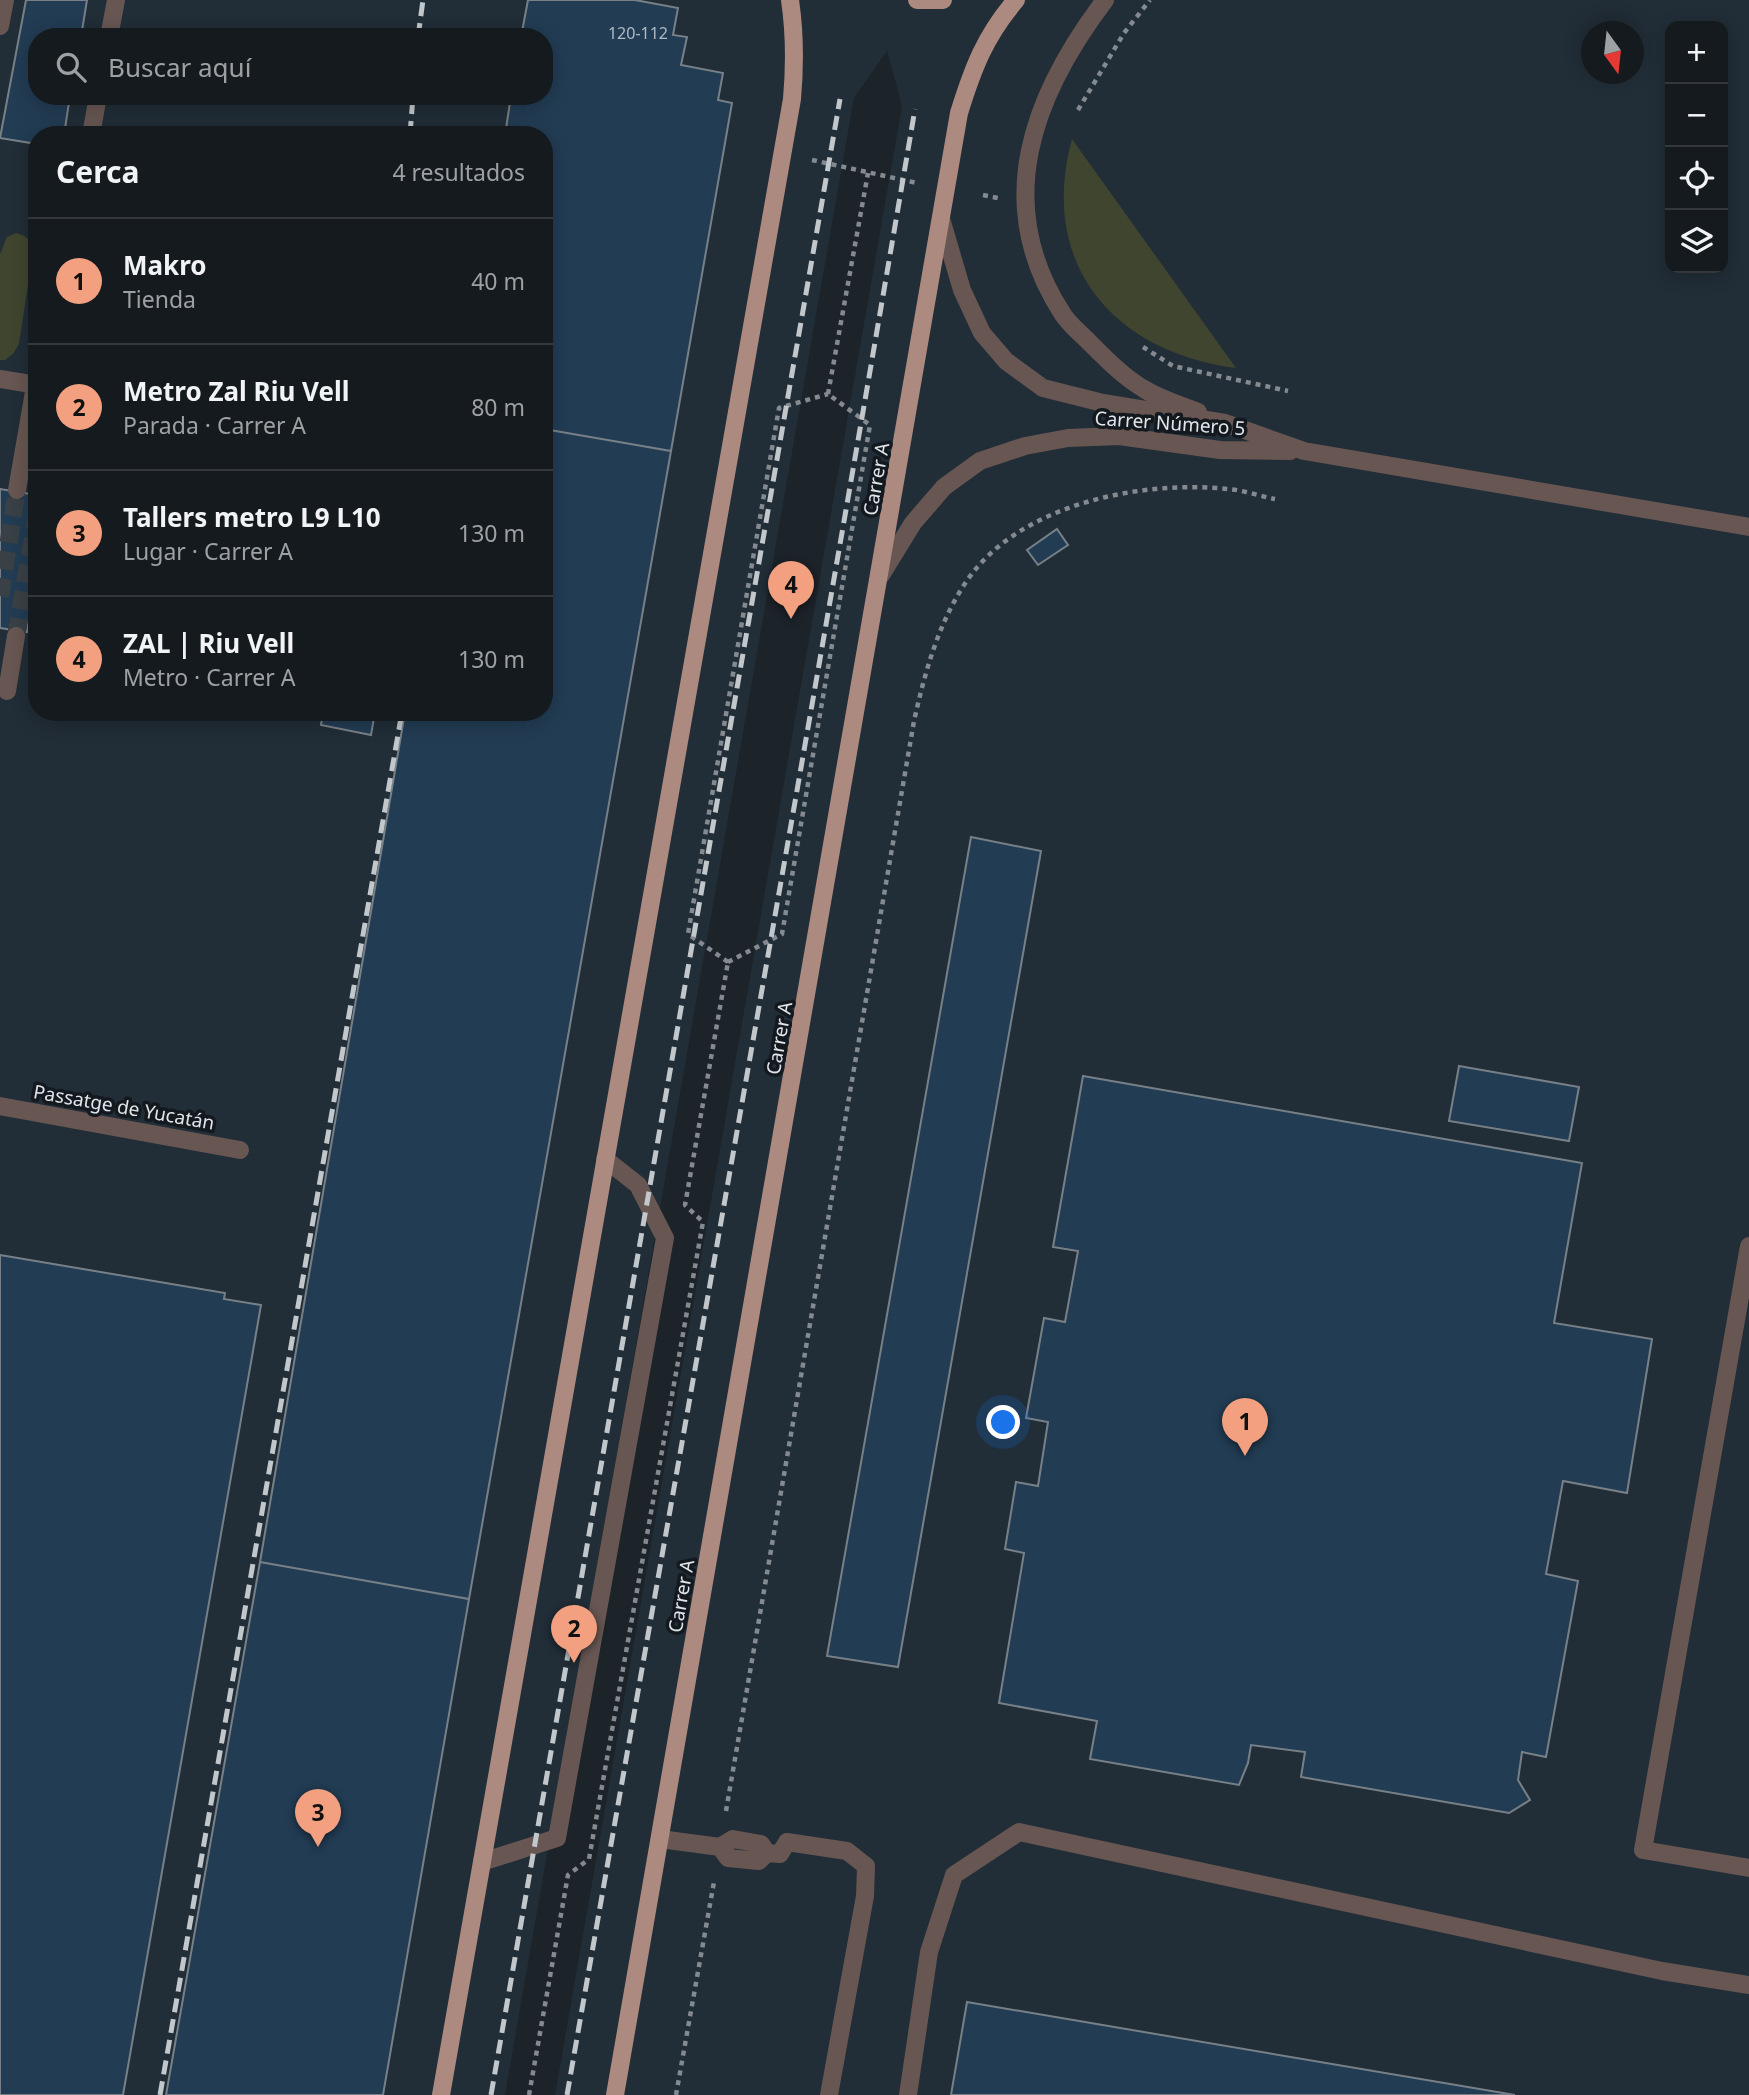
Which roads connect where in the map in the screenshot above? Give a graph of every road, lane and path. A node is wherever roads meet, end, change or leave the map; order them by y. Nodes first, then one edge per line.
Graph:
1 (5, 0) edge
2 (116, 0) edge
3 (790, 0) edge
4 (917, 0) edge
5 (943, 0) edge
6 (1016, 0) edge
7 (1105, 0) edge
8 (1150, 0) edge
9 (0, 26) edge
10 (111, 28) edge
11 (96, 105) edge
12 (1072, 120) dead end
13 (93, 126) edge
14 (812, 160) dead end
15 (868, 173) junction
16 (919, 184) dead end
17 (942, 222) junction
18 (1141, 346) dead end
19 (5, 380) edge
20 (28, 384) edge
21 (1288, 391) dead end
22 (828, 394) junction
23 (1224, 424) junction
24 (28, 432) edge
25 (1304, 450) junction
26 (18, 490) tunnel mouth
27 (1275, 499) dead end
28 (1749, 527) edge
29 (881, 575) junction
30 (16, 636) tunnel mouth
31 (7, 691) dead end
32 (0, 1106) edge
33 (240, 1150) dead end
34 (605, 1159) junction
35 (1749, 1246) edge
36 (660, 1839) junction
37 (720, 1847) junction
38 (482, 1862) junction
39 (1749, 1868) edge
40 (1749, 1985) edge
41 (441, 2095) edge
42 (615, 2095) edge
43 (677, 2095) edge
44 (829, 2095) edge
45 (908, 2095) edge

1 - 9 street
2 - 10 street
3 - 34 main road
4 - 5 main road
6 - 17 main road, Carrer A
7 - 23 street
8 - 12 path
11 - 13 street
14 - 15 path
15 - 16 path
15 - 22 path
17 - 23 street, Carrer Número 5
17 - 29 main road, Carrer A
18 - 21 path
19 - 20 street
22 - 22 path, Carrer A
23 - 25 street, Carrer Número 5
24 - 26 street
25 - 28 street, Carrer Número 5
25 - 29 street, Carrer Número 5
27 - 37 path
29 - 36 main road, Carrer A
30 - 31 street
32 - 33 street, Passatge de Yucatán
34 - 38 main road
34 - 38 street
35 - 39 street
36 - 37 street
36 - 42 main road, Carrer A
37 - 43 path
37 - 44 street
38 - 41 main road
40 - 45 street

